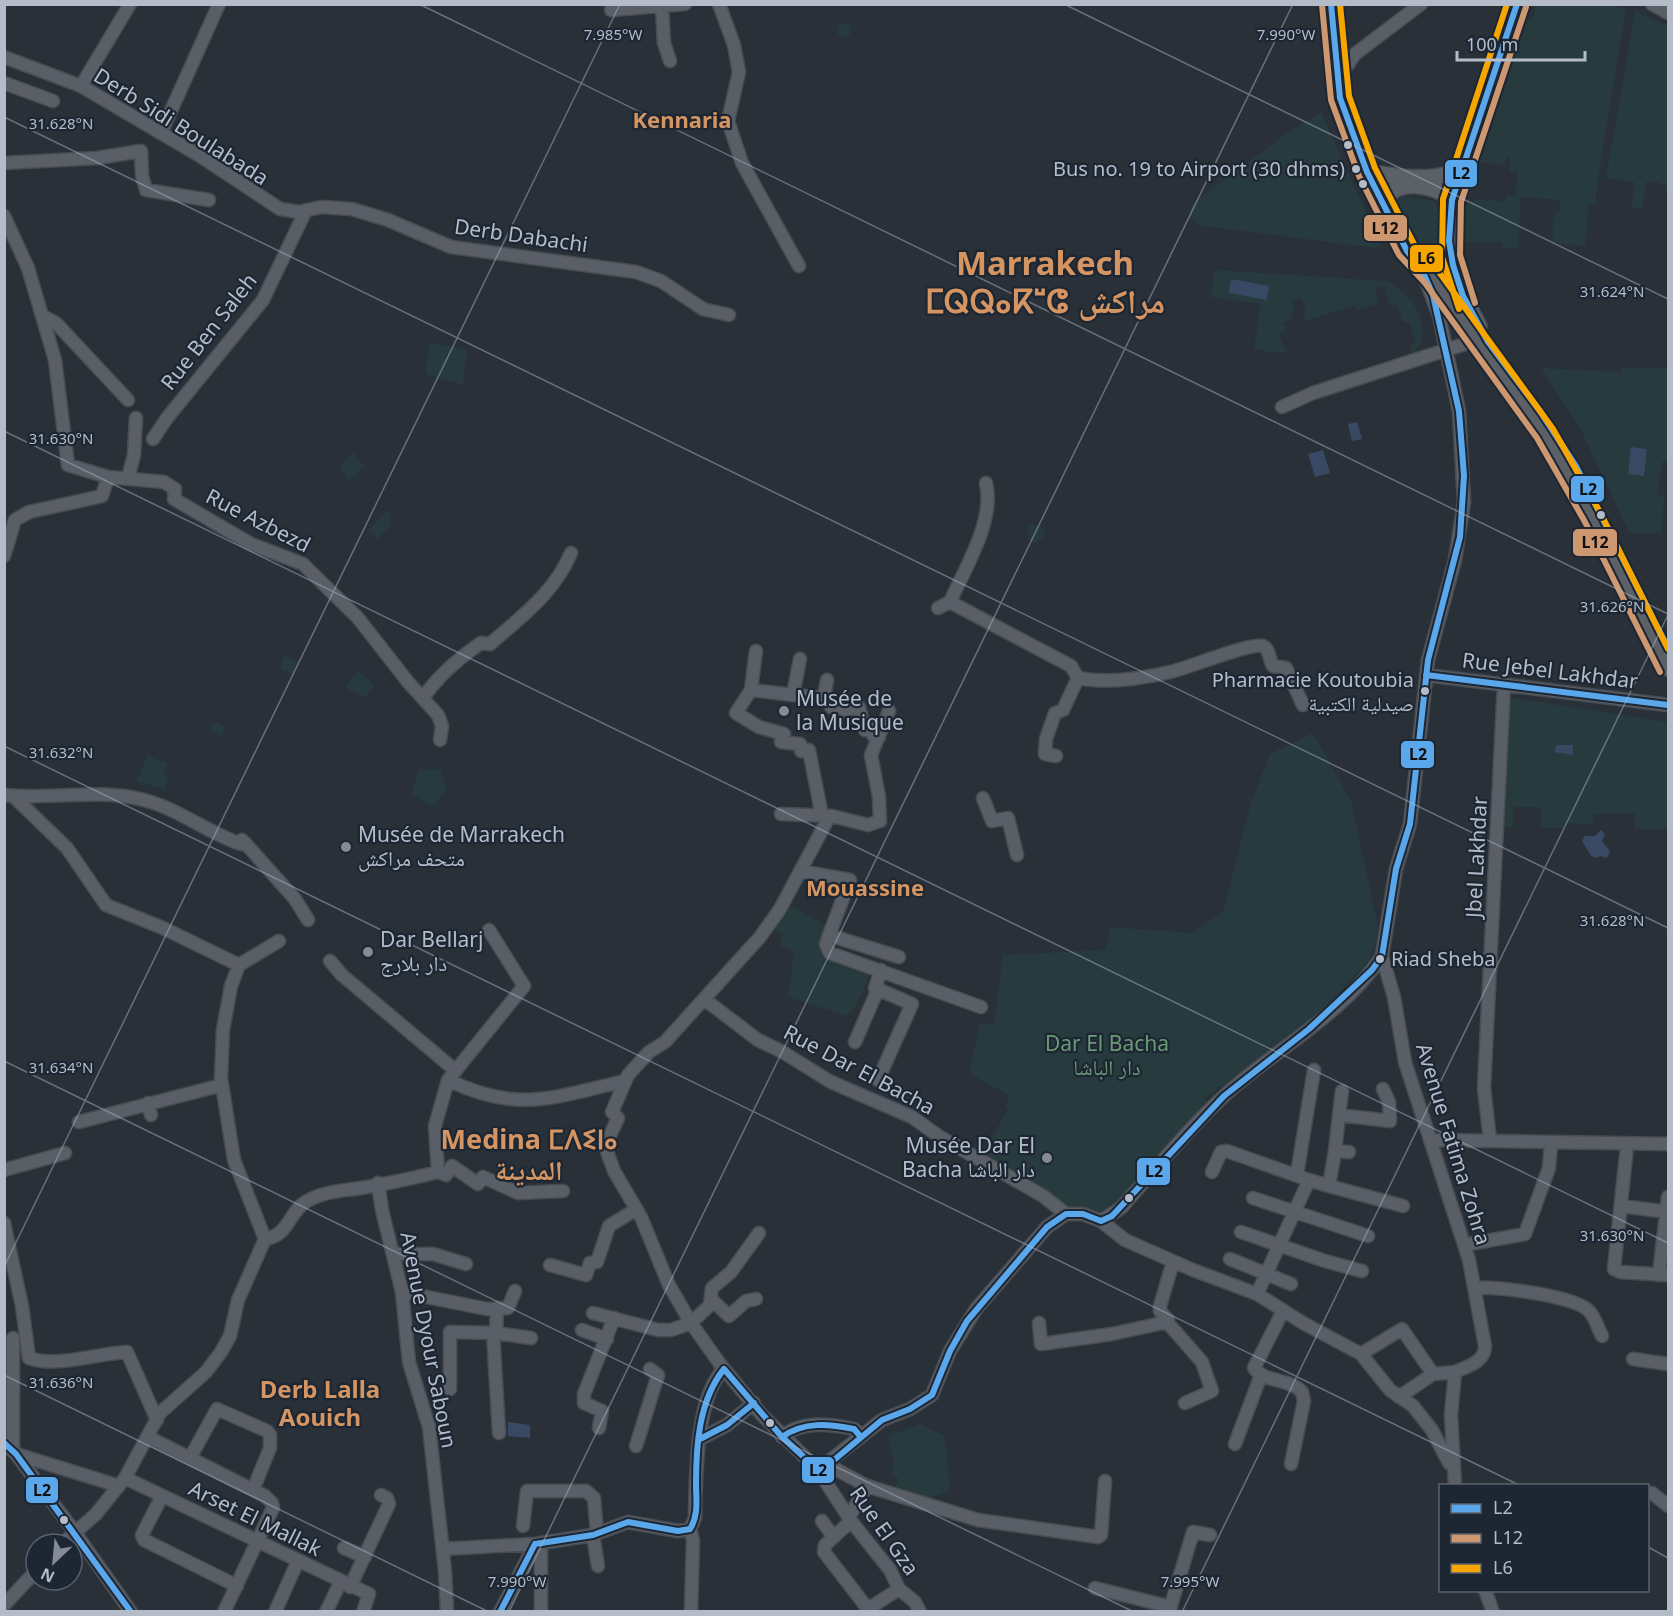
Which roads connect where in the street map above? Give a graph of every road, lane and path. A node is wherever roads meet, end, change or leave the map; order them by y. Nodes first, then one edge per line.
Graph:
1 (130, 4) edge
2 (219, 4) edge
3 (685, 4) edge
4 (719, 4) edge
5 (1331, 4) edge
6 (1421, 4) edge
7 (1518, 4) edge
8 (1652, 4) edge
9 (657, 5) edge
10 (611, 10) dead end
11 (1668, 13) edge
12 (4, 57) edge
13 (670, 61) dead end
14 (1338, 79) junction
15 (4, 83) edge
16 (81, 86) junction
17 (53, 101) dead end
18 (161, 133) junction
19 (4, 164) edge
20 (1463, 166) junction
21 (1367, 172) junction
22 (209, 200) dead end
23 (1452, 200) junction
24 (1382, 203) junction
25 (305, 212) junction
26 (4, 216) edge
27 (799, 266) dead end
28 (1421, 268) junction
29 (729, 315) dead end
30 (43, 316) junction
31 (1480, 339) junction
32 (1446, 352) junction
33 (1317, 394) dead end
34 (128, 400) dead end
35 (136, 418) dead end
36 (153, 439) dead end
37 (108, 477) junction
38 (128, 478) junction
39 (986, 483) dead end
40 (571, 553) dead end
41 (4, 556) edge
42 (1668, 648) edge
43 (756, 651) dead end
44 (800, 659) dead end
45 (1668, 668) edge
46 (1426, 675) junction
47 (1078, 678) junction
48 (827, 680) dead end
49 (1504, 684) junction
50 (751, 690) junction
51 (794, 695) junction
52 (423, 698) junction
53 (824, 699) junction
54 (1303, 705) dead end
55 (1668, 705) edge
56 (889, 711) dead end
57 (879, 736) junction
58 (440, 740) dead end
59 (1056, 756) dead end
60 (9, 796) edge
61 (983, 798) dead end
62 (781, 814) dead end
63 (826, 816) junction
64 (1017, 855) dead end
65 (800, 871) junction
66 (308, 920) dead end
67 (489, 930) dead end
68 (829, 935) junction
69 (279, 942) dead end
70 (1382, 956) junction
71 (899, 957) dead end
72 (330, 961) dead end
73 (239, 965) junction
74 (881, 970) junction
75 (878, 989) junction
76 (704, 999) junction
77 (981, 1007) dead end
78 (855, 1042) dead end
79 (1314, 1070) dead end
80 (452, 1075) junction
81 (878, 1080) dead end
82 (625, 1081) junction
83 (222, 1085) junction
84 (1383, 1089) dead end
85 (1342, 1091) dead end
86 (1339, 1115) junction
87 (79, 1122) dead end
88 (1430, 1140) junction
89 (1490, 1140) junction
90 (1551, 1143) junction
91 (1668, 1144) edge
92 (1627, 1146) junction
93 (1335, 1151) junction
94 (1349, 1152) dead end
95 (65, 1154) dead end
96 (4, 1170) edge
97 (438, 1172) junction
98 (1212, 1172) dead end
99 (1297, 1174) junction
100 (1309, 1180) junction
101 (378, 1183) junction
102 (1329, 1186) junction
103 (563, 1191) dead end
104 (1668, 1197) edge
105 (1253, 1198) dead end
106 (1402, 1206) dead end
107 (1622, 1206) junction
108 (635, 1210) junction
109 (1295, 1212) junction
110 (1668, 1212) edge
111 (1066, 1214) junction
112 (1101, 1221) junction
113 (4, 1223) edge
114 (1241, 1232) dead end
115 (759, 1233) dead end
116 (1368, 1236) dead end
117 (265, 1239) junction
118 (1281, 1244) junction
119 (1464, 1245) junction
120 (394, 1254) junction
121 (1230, 1259) dead end
122 (1173, 1262) junction
123 (466, 1264) dead end
124 (550, 1265) dead end
125 (1362, 1271) dead end
126 (1266, 1274) junction
127 (1664, 1275) edge
128 (1292, 1284) dead end
129 (1475, 1288) junction
130 (515, 1291) dead end
131 (402, 1292) junction
132 (1257, 1294) junction
133 (756, 1299) dead end
134 (712, 1300) junction
135 (497, 1308) junction
136 (1282, 1311) junction
137 (593, 1313) dead end
138 (614, 1318) junction
139 (1167, 1322) junction
140 (691, 1323) junction
141 (1039, 1323) dead end
142 (582, 1330) dead end
143 (495, 1333) junction
144 (1602, 1336) dead end
145 (13, 1338) dead end
146 (531, 1338) dead end
147 (607, 1339) junction
148 (1361, 1354) junction
149 (1633, 1359) dead end
150 (1668, 1364) edge
151 (650, 1369) dead end
152 (724, 1369) junction
153 (1455, 1372) junction
154 (1433, 1374) junction
155 (1261, 1375) junction
156 (450, 1389) dead end
157 (1399, 1397) junction
158 (754, 1403) junction
159 (1185, 1403) dead end
160 (157, 1420) junction
161 (599, 1428) dead end
162 (499, 1433) dead end
163 (860, 1436) junction
164 (148, 1437) junction
165 (782, 1437) junction
166 (700, 1439) junction
167 (1235, 1444) dead end
168 (636, 1446) dead end
169 (11, 1449) edge
170 (190, 1458) junction
171 (1291, 1464) dead end
172 (823, 1468) junction
173 (1454, 1479) edge
174 (1105, 1481) dead end
175 (122, 1482) junction
176 (867, 1486) junction
177 (253, 1490) junction
178 (1652, 1493) dead end
179 (381, 1495) dead end
180 (162, 1496) junction
181 (1668, 1506) edge
182 (850, 1519) junction
183 (822, 1521) dead end
184 (523, 1526) dead end
185 (690, 1529) junction
186 (74, 1531) junction
187 (595, 1534) junction
188 (1210, 1534) dead end
189 (832, 1535) junction
190 (256, 1542) junction
191 (538, 1544) junction
192 (344, 1548) dead end
193 (443, 1549) junction
194 (364, 1557) junction
195 (297, 1563) junction
196 (598, 1566) dead end
197 (24, 1584) edge
198 (345, 1585) junction
199 (237, 1586) junction
200 (899, 1588) junction
201 (1095, 1588) dead end
202 (1486, 1592) edge
203 (4, 1605) edge
204 (1170, 1609) edge
205 (131, 1611) edge
206 (224, 1611) edge
207 (275, 1611) edge
208 (326, 1611) edge
209 (363, 1611) edge
210 (447, 1611) edge
211 (500, 1611) edge
212 (541, 1611) edge
213 (691, 1611) edge
214 (921, 1611) edge
215 (1493, 1611) edge

1 - 16 street
2 - 18 street
3 - 9 street
4 - 27 street
5 - 14 main road
6 - 14 street
7 - 20 main road
8 - 11 street
9 - 10 street
9 - 13 street
12 - 16 street, Derb Sidi Boulabada
14 - 21 main road
15 - 17 street
16 - 18 street, Derb Sidi Boulabada
18 - 25 street, Derb Sidi Boulabada
19 - 22 street
20 - 21 main road
20 - 23 main road
21 - 24 main road
23 - 24 main road
23 - 42 main road
24 - 28 main road
25 - 29 street, Derb Dabachi
25 - 36 street, Rue Ben Saleh
26 - 30 street
28 - 31 main road
28 - 32 street, Avenue Fatima Zohra
30 - 34 street
30 - 37 street, Rue Azbezd
31 - 32 street
31 - 45 main road
32 - 33 street
32 - 46 street, Avenue Fatima Zohra
35 - 38 street
37 - 38 street, Rue Azbezd
37 - 41 street
38 - 52 street, Rue Azbezd
39 - 47 street
40 - 52 street
43 - 50 street
44 - 51 street
46 - 49 street, Rue Jebel Lakhdar
46 - 70 street, Avenue Fatima Zohra
47 - 54 street
47 - 59 street
48 - 53 street
49 - 55 street, Rue Jebel Lakhdar
49 - 89 street, Jbel Lakhdar
50 - 51 street
50 - 63 street
51 - 53 street
52 - 58 street, Rue Azbezd
53 - 57 street
56 - 57 street
57 - 63 street
60 - 66 street
60 - 73 street
61 - 64 street
62 - 63 street
63 - 65 street
65 - 68 street
65 - 76 street
67 - 80 street
68 - 71 street
68 - 74 street
69 - 73 street
70 - 88 street, Avenue Fatima Zohra
70 - 112 street
72 - 80 street
73 - 83 street
74 - 75 street
74 - 77 street
75 - 78 street
75 - 81 street
76 - 82 street
76 - 111 street, Rue Dar El Bacha
79 - 99 street
80 - 82 street
80 - 97 street
82 - 108 street
83 - 87 street
83 - 117 street
84 - 86 street
85 - 86 street
86 - 93 street
88 - 89 street
88 - 119 street, Avenue Fatima Zohra
89 - 90 street
90 - 92 street
90 - 119 street
91 - 92 street
92 - 107 street
93 - 94 street
93 - 102 street
95 - 96 street
97 - 101 street
97 - 103 street
98 - 99 street
99 - 100 street
100 - 102 street
100 - 109 street
101 - 117 street
101 - 120 street, Avenue Dyour Saboun
102 - 106 street
104 - 110 street
105 - 109 street
107 - 110 street
107 - 127 street
108 - 124 street
108 - 140 street
109 - 116 street
109 - 118 street
110 - 127 street
111 - 112 street, Rue Dar El Bacha
111 - 163 street
112 - 122 street
113 - 160 street
114 - 118 street
115 - 134 street
117 - 160 street
118 - 125 street
118 - 126 street
119 - 129 street, Avenue Fatima Zohra
120 - 123 street
120 - 131 street, Avenue Dyour Saboun
121 - 126 street
122 - 132 street
122 - 139 street
126 - 128 street
126 - 132 street
129 - 144 street
129 - 153 street, Avenue Fatima Zohra
130 - 135 street
131 - 135 street
131 - 193 street, Avenue Dyour Saboun
132 - 136 street
133 - 134 street
134 - 140 street
135 - 143 street
136 - 148 street
136 - 155 street
137 - 138 street
138 - 140 street
138 - 147 street
139 - 141 street
139 - 159 street
140 - 152 street
142 - 147 street
143 - 146 street
143 - 156 street
143 - 162 street
145 - 169 street
147 - 161 street
148 - 154 street
148 - 157 street
149 - 150 street
151 - 168 street
152 - 158 street
152 - 166 street
153 - 154 street
153 - 173 street
154 - 157 street
155 - 167 street
155 - 171 street
157 - 173 street
158 - 165 street
158 - 166 street
160 - 164 street
163 - 165 street
163 - 172 street
164 - 170 street, Arset El Mallak
164 - 175 street
165 - 172 street
166 - 185 street
169 - 175 street, Arset El Mallak
169 - 186 street
170 - 177 street, Arset El Mallak
170 - 177 street
172 - 176 street
172 - 182 street, Rue El Gza
174 - 176 street
175 - 180 street, Arset El Mallak
175 - 186 street
176 - 182 street
177 - 190 street, Arset El Mallak
178 - 181 street
179 - 194 street
180 - 190 street, Arset El Mallak
180 - 199 street
182 - 189 street
182 - 200 street, Rue El Gza
183 - 189 street
184 - 187 street
185 - 187 street
185 - 213 street
186 - 205 street
187 - 191 street
187 - 196 street
188 - 204 street
189 - 200 street
190 - 195 street, Arset El Mallak
190 - 199 street
191 - 193 street
191 - 211 street
191 - 212 street
192 - 194 street
193 - 210 street, Avenue Dyour Saboun
194 - 198 street
195 - 198 street, Arset El Mallak
195 - 207 street
197 - 203 street
198 - 208 street
198 - 209 street, Arset El Mallak
199 - 206 street
200 - 214 street, Rue El Gza
201 - 204 street
202 - 215 street

